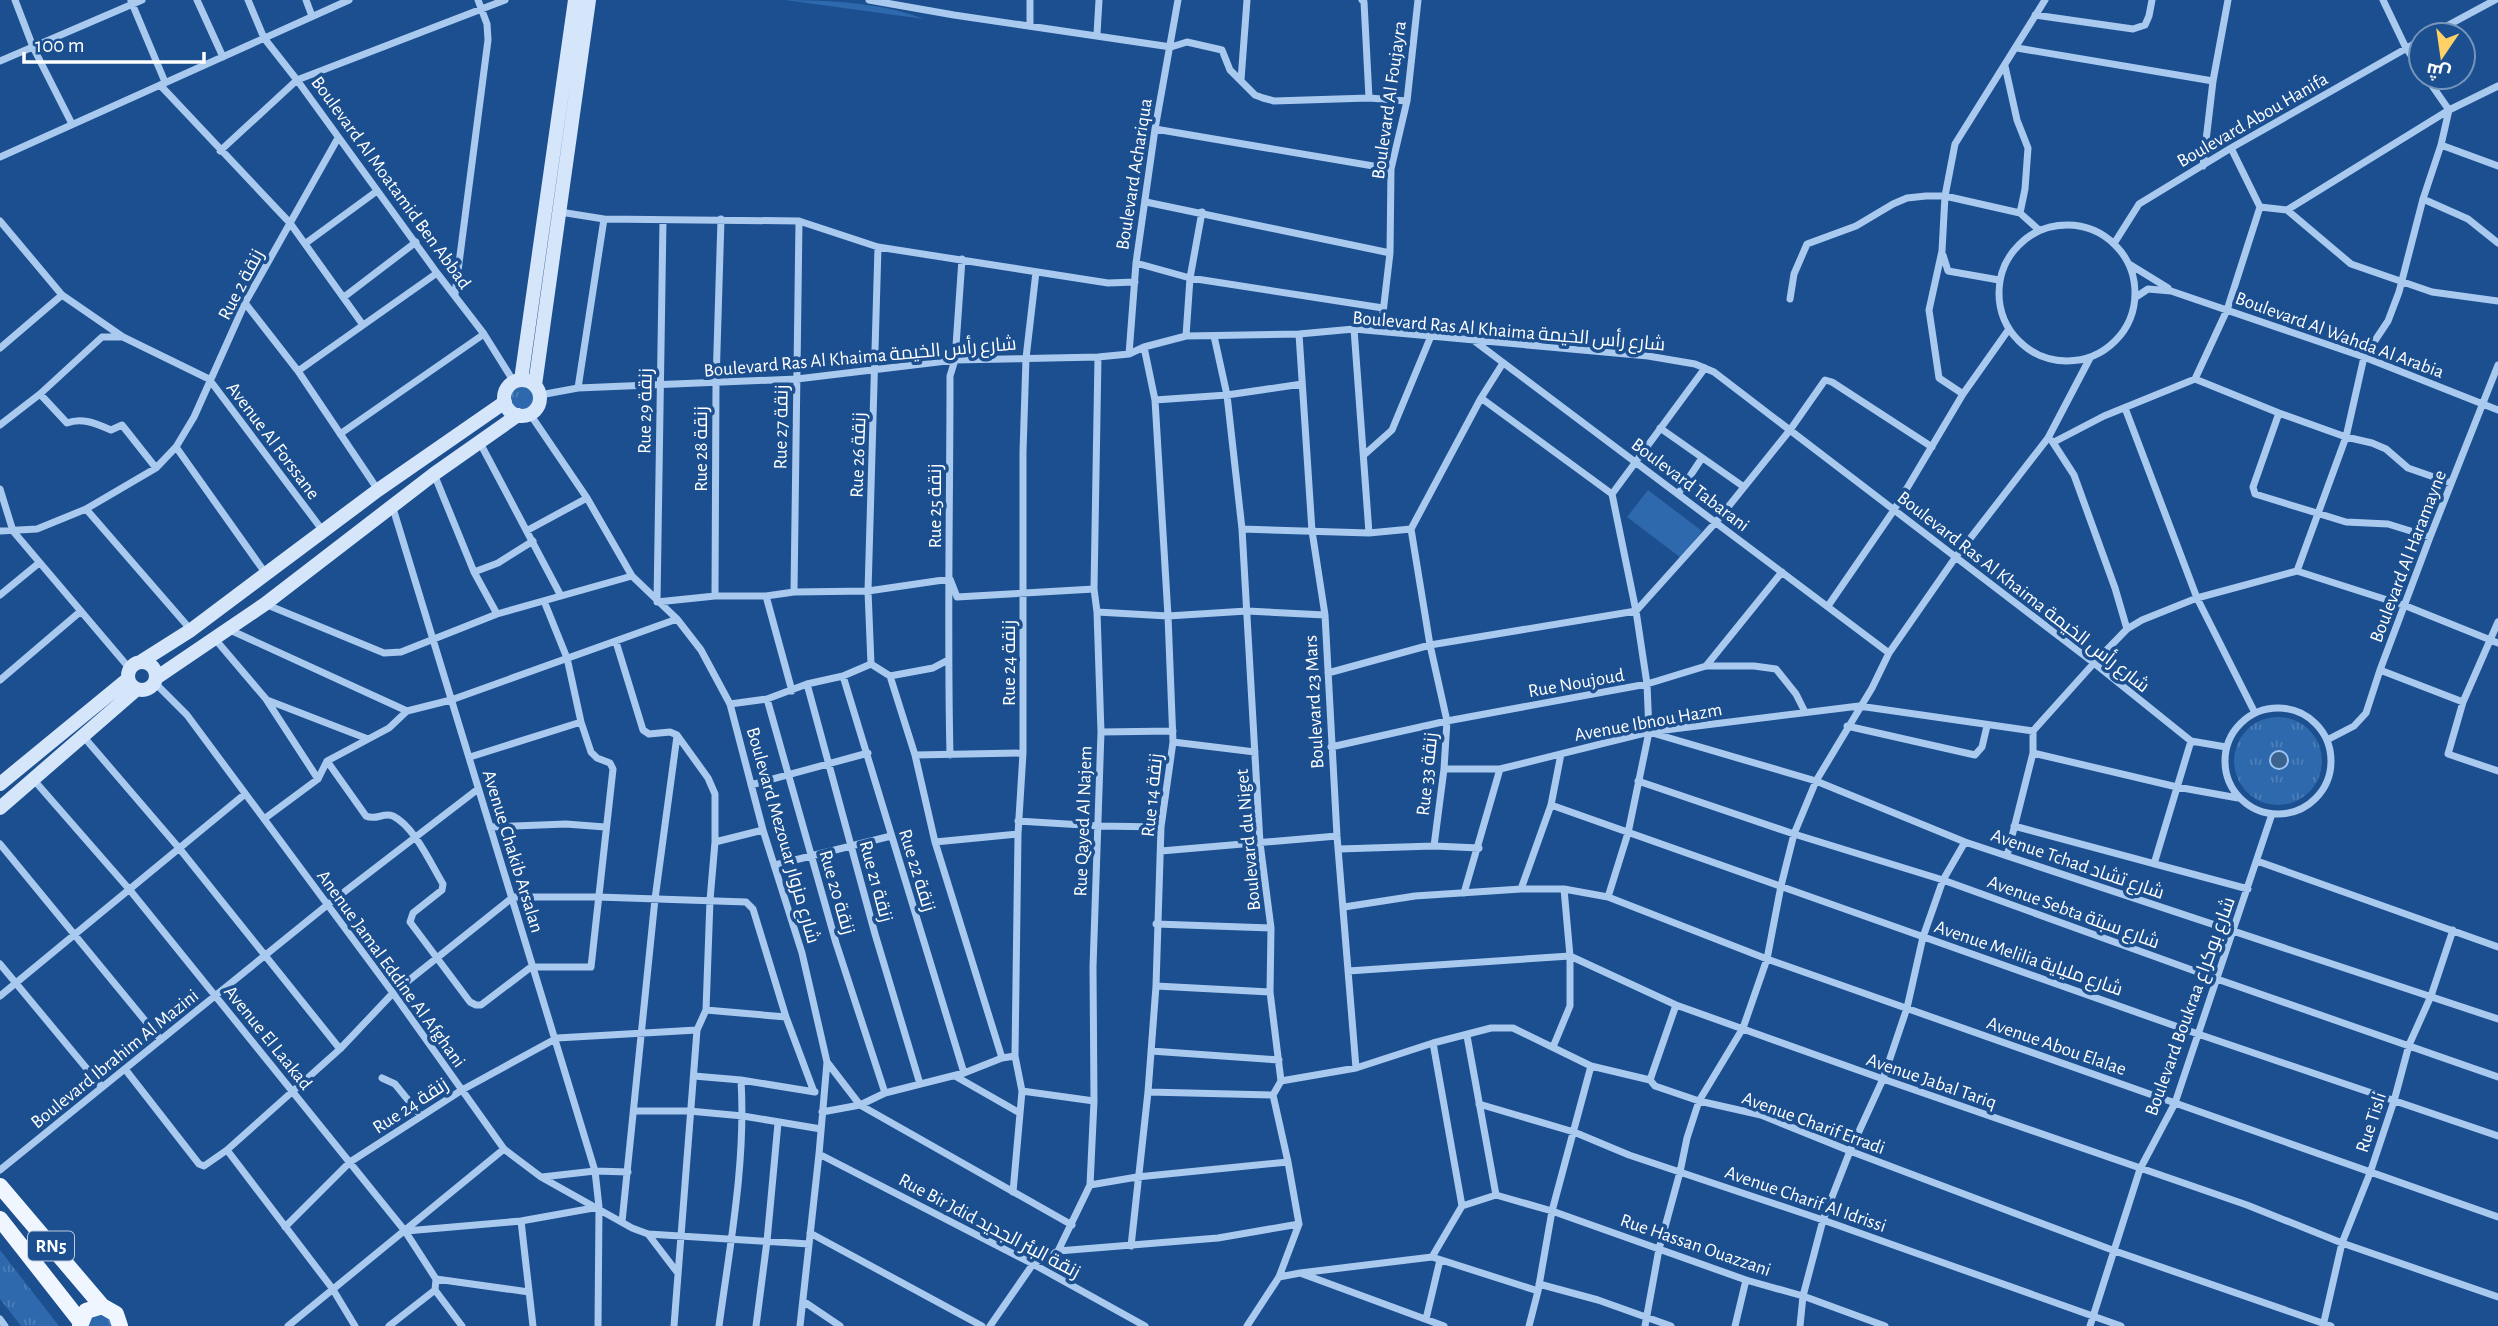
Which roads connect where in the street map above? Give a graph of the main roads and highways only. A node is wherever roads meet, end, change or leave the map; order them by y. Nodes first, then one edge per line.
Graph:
1 (575, 0) edge
2 (589, 0) edge
3 (527, 385) junction
4 (505, 402) junction
5 (524, 415) junction
6 (134, 675) junction
7 (156, 680) junction
8 (1, 780) edge
9 (0, 808) edge
10 (0, 1186) edge
11 (0, 1219) edge
12 (102, 1306) junction
13 (80, 1324) edge
14 (121, 1325) edge

1 - 3 main road
2 - 3 main road
3 - 4 main road
3 - 5 main road
4 - 5 main road
4 - 6 main road
5 - 7 main road
6 - 7 main road
6 - 7 main road
6 - 8 main road
6 - 9 main road
10 - 12 main road, RN5
11 - 13 main road, RN5
12 - 13 main road, RN5
12 - 14 main road, RN5

